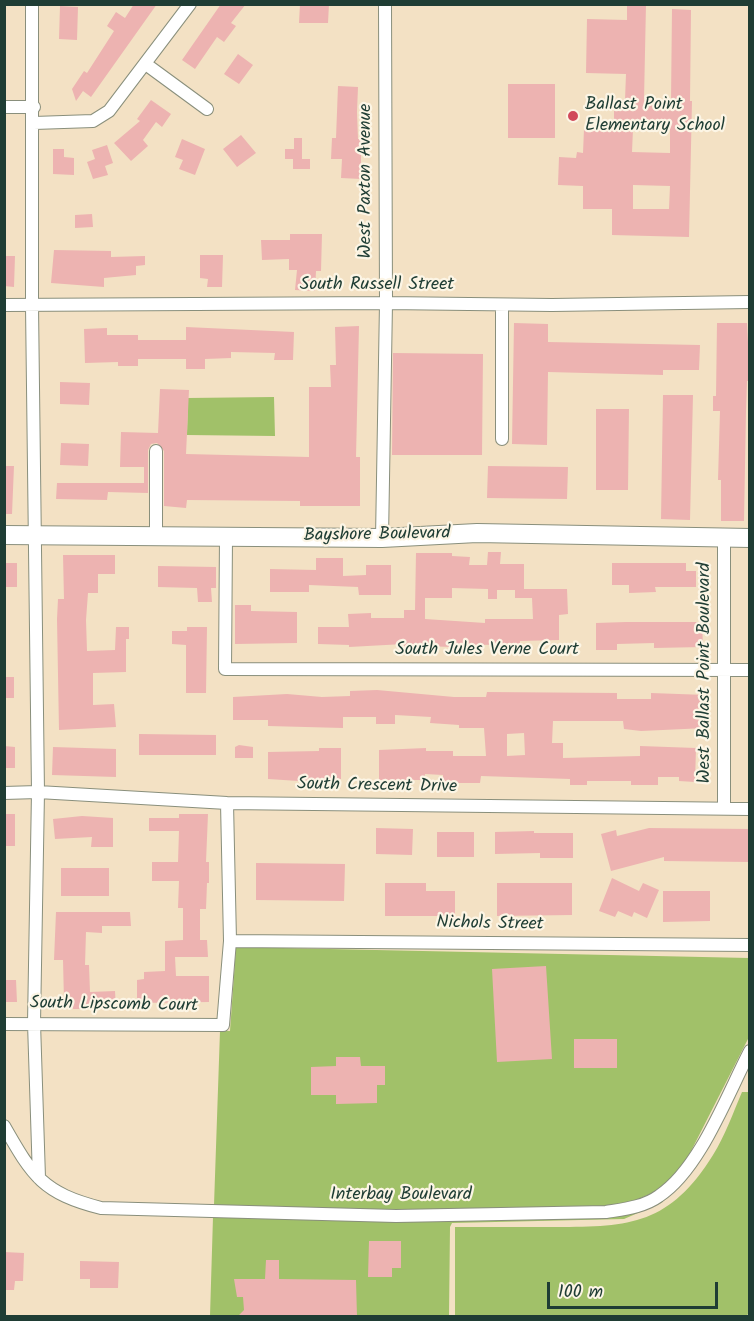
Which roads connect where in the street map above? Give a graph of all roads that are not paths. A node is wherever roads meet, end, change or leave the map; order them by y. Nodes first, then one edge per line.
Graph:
1 (32, 4) edge
2 (190, 4) edge
3 (385, 4) edge
4 (147, 65) junction
5 (4, 107) edge
6 (33, 107) junction
7 (207, 108) dead end
8 (34, 123) junction
9 (750, 302) edge
10 (386, 303) junction
11 (502, 304) junction
12 (4, 305) edge
13 (32, 306) junction
14 (502, 439) dead end
15 (156, 451) dead end
16 (4, 535) edge
17 (36, 535) junction
18 (156, 537) junction
19 (226, 537) junction
20 (382, 538) junction
21 (724, 538) junction
22 (750, 538) edge
23 (723, 670) junction
24 (750, 670) edge
25 (38, 792) junction
26 (4, 793) edge
27 (227, 803) junction
28 (724, 808) junction
29 (750, 809) edge
30 (230, 941) junction
31 (750, 945) edge
32 (34, 1023) junction
33 (4, 1024) edge
34 (750, 1051) edge
35 (4, 1126) edge
36 (39, 1178) junction

1 - 6 street
2 - 4 street
3 - 10 street, West Paxton Avenue
4 - 7 street
4 - 8 street
5 - 6 street
6 - 8 street
8 - 13 street
9 - 11 street, South Russell Street
10 - 11 street, South Russell Street
10 - 13 street, South Russell Street
10 - 20 street, West Paxton Avenue
11 - 14 street
12 - 13 street, South Russell Street
13 - 17 street
15 - 18 street
16 - 17 street, Bayshore Boulevard
17 - 18 street, Bayshore Boulevard
17 - 25 street
18 - 19 street, Bayshore Boulevard
19 - 20 street, Bayshore Boulevard
19 - 23 street, South Jules Verne Court
20 - 21 street, Bayshore Boulevard
21 - 22 street, Bayshore Boulevard
21 - 23 street, West Ballast Point Boulevard
23 - 24 street, South Jules Verne Court
23 - 28 street, West Ballast Point Boulevard
25 - 26 street, South Crescent Drive
25 - 27 street, South Crescent Drive
25 - 32 street
27 - 28 street, South Crescent Drive
27 - 30 street
28 - 29 street, South Crescent Drive
30 - 31 street, Nichols Street
30 - 32 street, South Lipscomb Court
32 - 33 street, South Lipscomb Court
32 - 36 street
34 - 36 street, Interbay Boulevard
35 - 36 street, Interbay Boulevard

